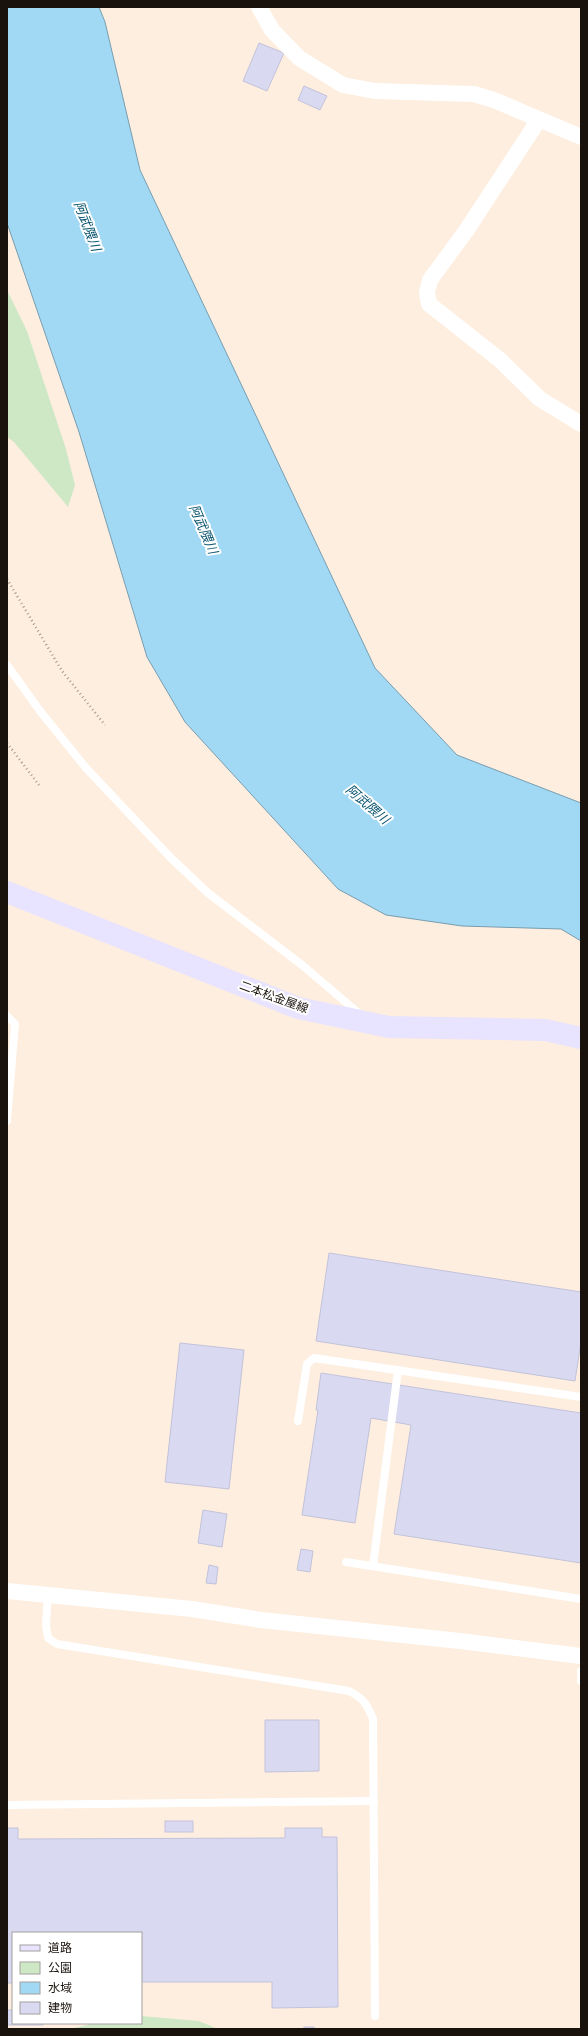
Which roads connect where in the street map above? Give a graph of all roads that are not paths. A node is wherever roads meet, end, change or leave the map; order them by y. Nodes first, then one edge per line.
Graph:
1 (259, 7) edge
2 (536, 124) dead end
3 (581, 137) edge
4 (581, 424) edge
5 (7, 666) edge
6 (7, 892) edge
7 (7, 1016) edge
8 (363, 1022) junction
9 (581, 1038) edge
10 (7, 1121) edge
11 (398, 1370) junction
12 (581, 1396) edge
13 (298, 1421) dead end
14 (346, 1562) dead end
15 (373, 1566) junction
16 (7, 1591) edge
17 (48, 1594) junction
18 (581, 1599) edge
19 (581, 1656) edge
20 (581, 1671) edge
21 (581, 1681) edge
22 (374, 1801) junction
23 (7, 1805) edge
24 (375, 2016) dead end

1 - 3 street
2 - 4 street
5 - 8 lane
6 - 8 main road, 二本松金屋線
7 - 10 lane
8 - 9 main road, 二本松金屋線
11 - 12 lane
11 - 13 lane
11 - 15 lane
14 - 15 lane
15 - 18 lane
16 - 17 street
17 - 19 street
17 - 22 lane
20 - 21 lane
22 - 23 lane
22 - 24 lane

